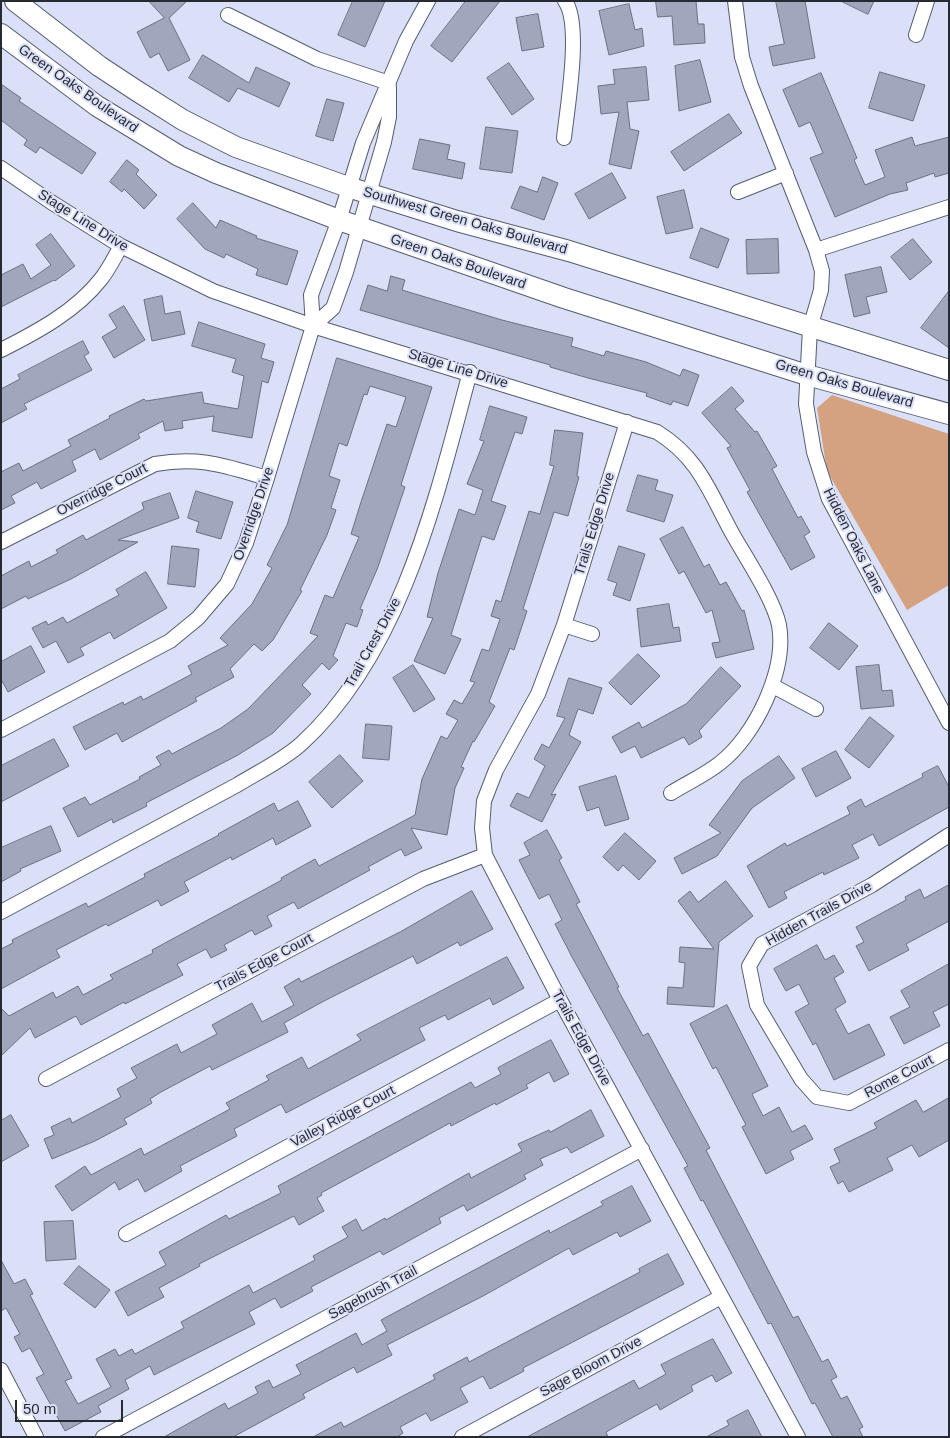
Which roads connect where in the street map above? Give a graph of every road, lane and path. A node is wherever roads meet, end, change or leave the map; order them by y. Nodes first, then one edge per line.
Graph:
1 (15, 1) edge
2 (428, 1) edge
3 (565, 1) edge
4 (735, 1) edge
5 (927, 1) edge
6 (228, 15) dead end
7 (1, 34) edge
8 (916, 35) dead end
9 (389, 83) junction
10 (564, 138) dead end
11 (1, 168) edge
12 (786, 173) junction
13 (348, 187) junction
14 (738, 192) dead end
15 (370, 194) junction
16 (949, 207) edge
17 (339, 220) junction
18 (359, 227) junction
19 (121, 246) junction
20 (816, 250) junction
21 (313, 326) junction
22 (810, 328) junction
23 (1, 350) edge
24 (949, 370) edge
25 (470, 372) junction
26 (807, 375) junction
27 (949, 414) edge
28 (626, 422) junction
29 (267, 478) junction
30 (1, 542) edge
31 (564, 625) junction
32 (592, 634) dead end
33 (773, 686) junction
34 (816, 709) dead end
35 (949, 723) edge
36 (1, 730) edge
37 (671, 793) dead end
38 (949, 835) edge
39 (485, 855) junction
40 (1, 912) edge
41 (560, 1000) junction
42 (949, 1050) edge
43 (46, 1079) dead end
44 (849, 1103) joint
45 (642, 1149) junction
46 (126, 1234) dead end
47 (721, 1297) junction
48 (1, 1370) edge
49 (36, 1437) edge
50 (103, 1437) edge
51 (462, 1437) edge
52 (798, 1437) edge

1 - 13 main road, Southwest Green Oaks Boulevard
2 - 9 street, Overridge Drive
3 - 10 street
4 - 12 street, Hidden Oaks Lane
5 - 8 street
6 - 9 street
7 - 17 main road, Green Oaks Boulevard
9 - 13 street, Overridge Drive
9 - 15 street, Overridge Drive
11 - 19 street, Stage Line Drive
12 - 14 street
12 - 20 street, Hidden Oaks Lane
13 - 15 main road, Southwest Green Oaks Boulevard
13 - 17 street, Overridge Drive
15 - 18 street, Overridge Drive
15 - 22 main road, Southwest Green Oaks Boulevard
16 - 20 street
17 - 18 main road, Green Oaks Boulevard
17 - 21 street, Overridge Drive
18 - 21 street, Overridge Drive
18 - 26 main road, Green Oaks Boulevard
19 - 21 street, Stage Line Drive
19 - 23 street
20 - 22 street, Hidden Oaks Lane
21 - 25 street, Stage Line Drive
21 - 29 street, Overridge Drive
22 - 24 main road, Southwest Green Oaks Boulevard
22 - 26 street, Hidden Oaks Lane
25 - 28 street, Stage Line Drive
25 - 40 street, Trail Crest Drive
26 - 27 main road, Green Oaks Boulevard
26 - 35 street, Hidden Oaks Lane
28 - 31 street, Trails Edge Drive
28 - 33 street, Stage Line Drive
29 - 30 street, Overridge Court
29 - 36 street, Overridge Drive
31 - 32 street
31 - 39 street, Trails Edge Drive
33 - 34 street
33 - 37 street, Stage Line Drive
38 - 44 street, Hidden Trails Drive
39 - 41 street, Trails Edge Drive
39 - 43 street, Trails Edge Court
41 - 45 street, Trails Edge Drive
41 - 46 street, Valley Ridge Court
42 - 44 street, Rome Court
45 - 47 street, Trails Edge Drive
45 - 50 street, Sagebrush Trail
47 - 51 street, Sage Bloom Drive
47 - 52 street, Trails Edge Drive
48 - 49 street

